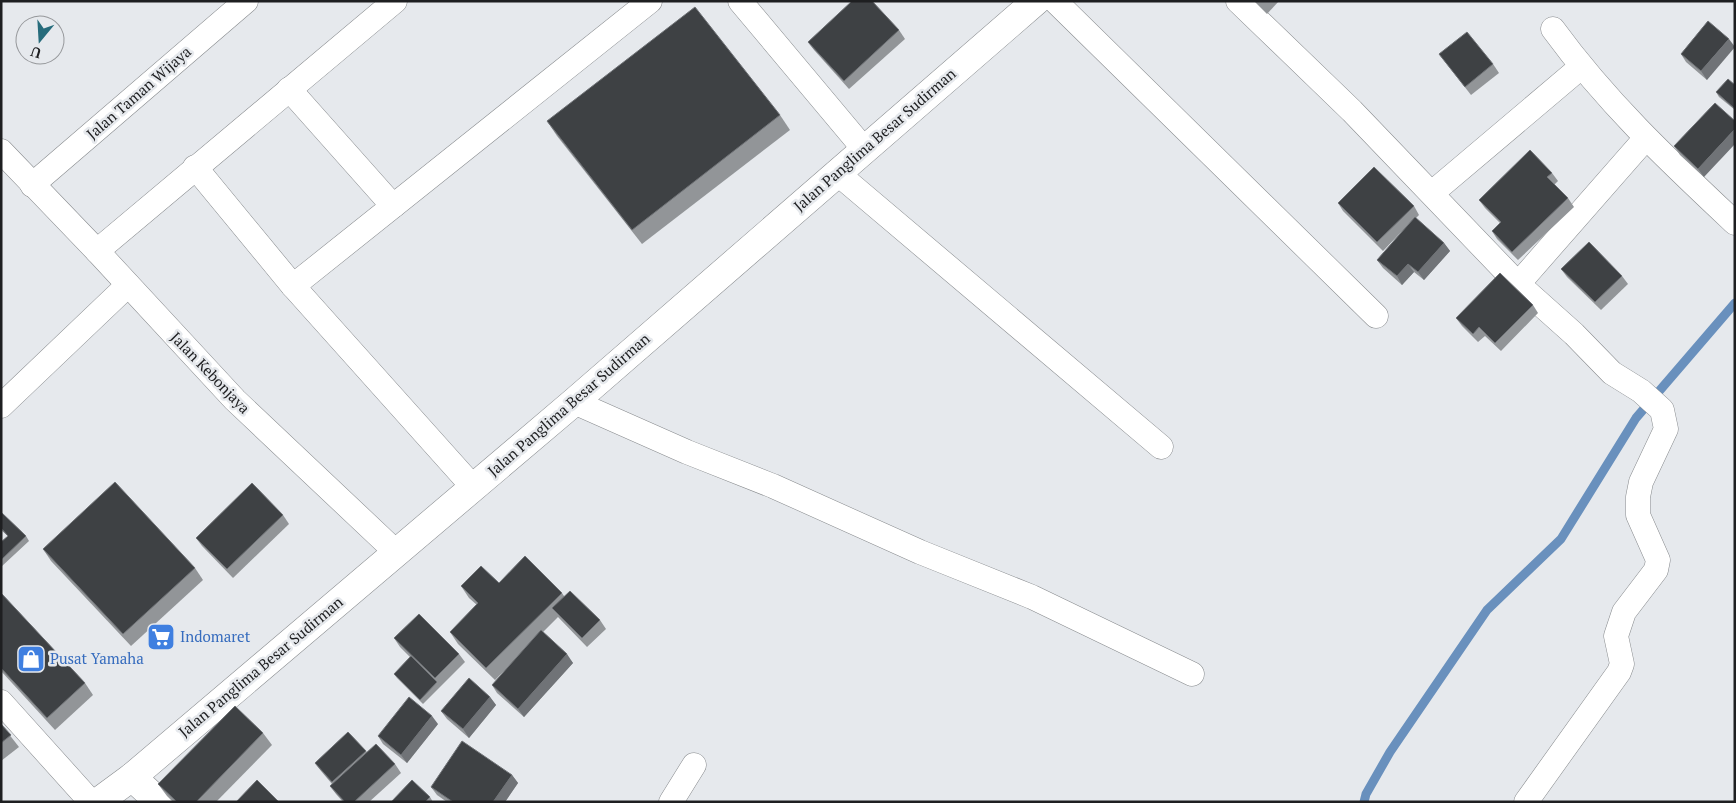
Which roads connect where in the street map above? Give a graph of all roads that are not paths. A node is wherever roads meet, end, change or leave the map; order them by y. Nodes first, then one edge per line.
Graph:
1 (246, 1) edge
2 (395, 1) edge
3 (650, 1) edge
4 (740, 1) edge
5 (1036, 1) edge
6 (1056, 1) edge
7 (1238, 1) edge
8 (1553, 29) dead end
9 (1580, 67) junction
10 (289, 89) junction
11 (1645, 139) junction
12 (864, 149) junction
13 (4, 160) edge
14 (195, 167) junction
15 (837, 172) junction
16 (32, 185) junction
17 (1432, 193) junction
18 (393, 206) junction
19 (1735, 223) edge
20 (97, 251) junction
21 (1518, 284) junction
22 (128, 285) junction
23 (293, 286) junction
24 (1376, 316) dead end
25 (574, 402) junction
26 (1, 406) edge
27 (1161, 447) dead end
28 (473, 487) junction
29 (396, 552) junction
30 (1192, 674) dead end
31 (1, 702) edge
32 (694, 765) dead end
33 (132, 777) junction
34 (91, 802) edge
35 (98, 802) edge
36 (159, 802) edge
37 (671, 802) edge
38 (1526, 802) edge

1 - 16 street, Jalan Taman Wijaya
2 - 10 street
3 - 18 street
4 - 12 street
5 - 12 main road, Jalan Panglima Besar Sudirman
6 - 24 street
7 - 17 street
8 - 9 street
9 - 11 street
9 - 17 street
10 - 14 street
10 - 18 street
11 - 19 street
11 - 21 street
12 - 15 main road, Jalan Panglima Besar Sudirman
13 - 16 street, Jalan Kebonjaya
14 - 20 street
14 - 23 street
15 - 25 main road, Jalan Panglima Besar Sudirman
15 - 27 street
16 - 20 street, Jalan Kebonjaya
17 - 21 street
18 - 23 street
20 - 22 street, Jalan Kebonjaya
21 - 38 street
22 - 26 street
22 - 29 street, Jalan Kebonjaya
23 - 28 street
25 - 28 main road, Jalan Panglima Besar Sudirman
25 - 30 street
28 - 29 main road, Jalan Panglima Besar Sudirman
29 - 33 main road, Jalan Panglima Besar Sudirman
31 - 34 street
32 - 37 street
33 - 35 main road, Jalan Panglima Besar Sudirman
33 - 36 main road

